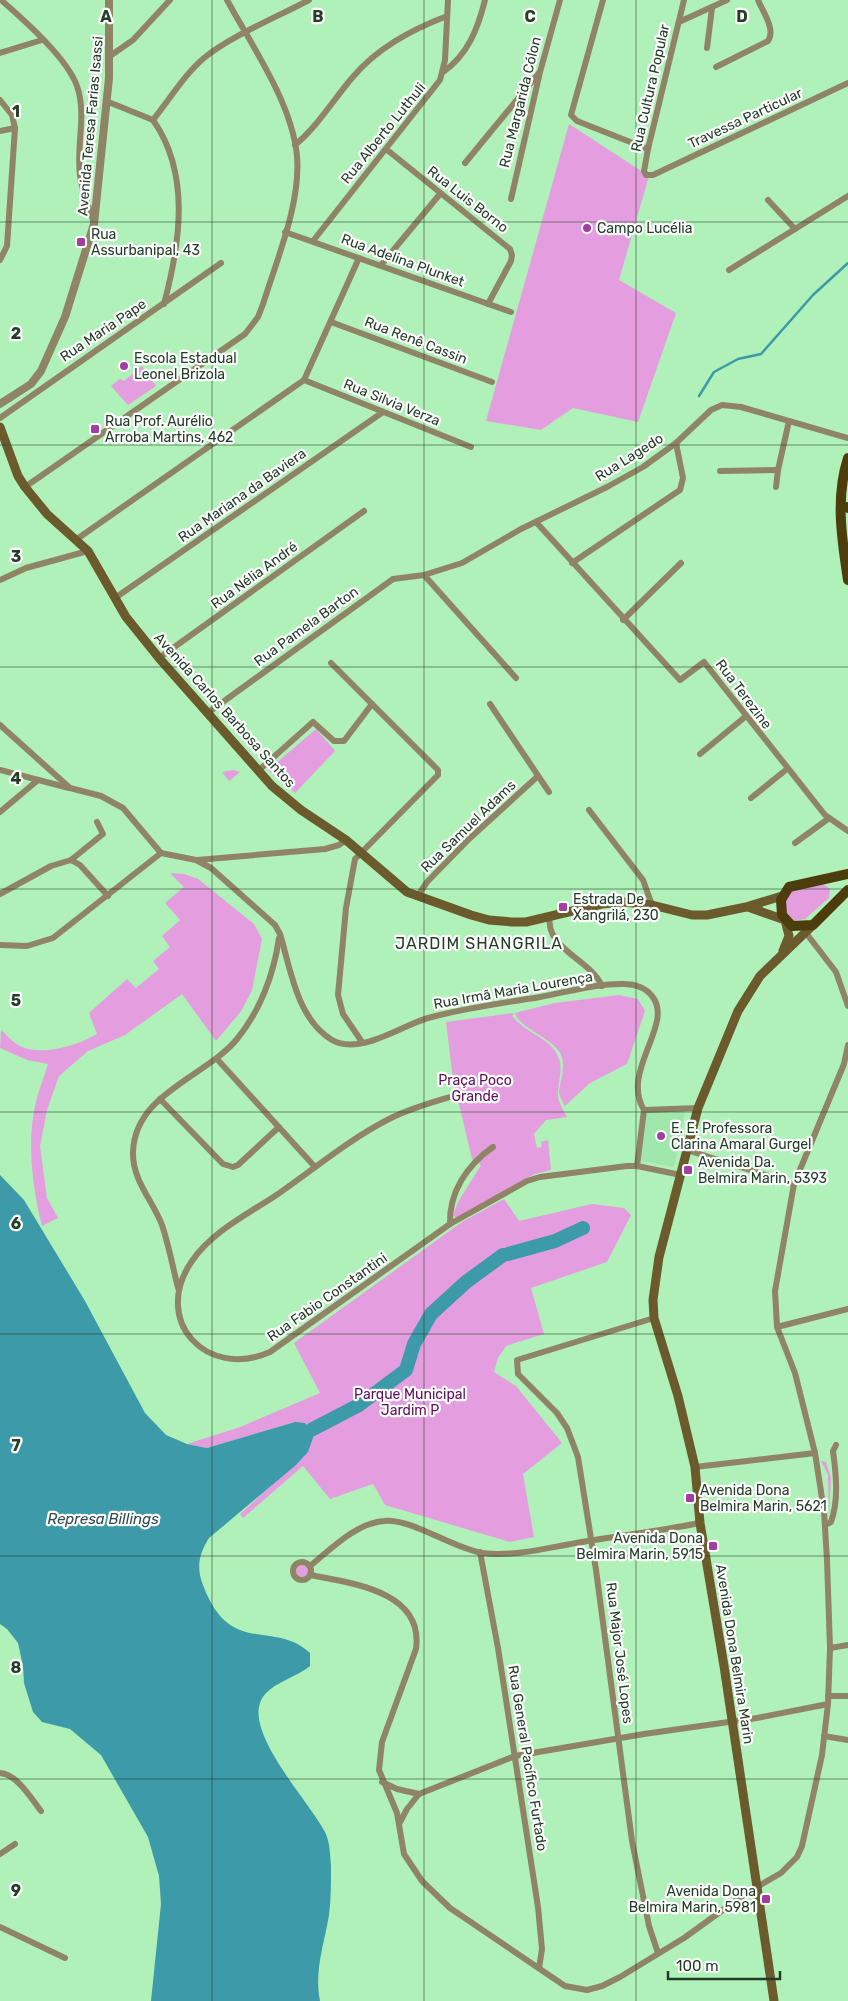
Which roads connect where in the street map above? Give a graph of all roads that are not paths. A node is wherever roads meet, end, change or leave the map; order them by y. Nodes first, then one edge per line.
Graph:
1 (1, 0) edge
2 (110, 0) edge
3 (170, 0) edge
4 (227, 0) edge
5 (309, 0) edge
6 (448, 0) edge
7 (485, 0) edge
8 (560, 0) edge
9 (602, 0) edge
10 (684, 0) edge
11 (727, 0) edge
12 (758, 0) edge
13 (712, 8) junction
14 (448, 16) junction
15 (679, 22) junction
16 (246, 34) junction
17 (42, 40) junction
18 (707, 48) dead end
19 (0, 53) edge
20 (110, 56) junction
21 (716, 67) dead end
22 (443, 72) junction
23 (540, 72) junction
24 (848, 83) edge
25 (0, 100) edge
26 (106, 101) junction
27 (153, 120) junction
28 (15, 128) junction
29 (0, 131) edge
30 (296, 145) junction
31 (648, 149) junction
32 (386, 150) junction
33 (465, 163) dead end
34 (652, 175) joint
35 (440, 194) junction
36 (848, 196) edge
37 (511, 199) dead end
38 (768, 200) dead end
39 (94, 224) junction
40 (795, 229) junction
41 (285, 232) junction
42 (313, 241) junction
43 (359, 258) junction
44 (0, 260) edge
45 (222, 263) dead end
46 (380, 266) junction
47 (729, 270) dead end
48 (164, 304) junction
49 (488, 304) junction
50 (512, 312) dead end
51 (331, 322) junction
52 (37, 378) junction
53 (304, 380) junction
54 (492, 382) dead end
55 (48, 383) junction
56 (0, 404) edge
57 (383, 412) junction
58 (0, 418) edge
59 (789, 421) junction
60 (0, 427) edge
61 (848, 438) edge
62 (2, 442) edge
63 (676, 443) junction
64 (471, 447) dead end
65 (848, 458) edge
66 (778, 470) junction
67 (720, 471) dead end
68 (25, 487) junction
69 (776, 487) dead end
70 (846, 508) edge
71 (364, 511) dead end
72 (536, 522) junction
73 (77, 539) junction
74 (88, 551) junction
75 (572, 563) junction
76 (681, 563) dead end
77 (424, 575) junction
78 (848, 578) edge
79 (0, 580) edge
80 (115, 598) junction
81 (623, 620) junction
82 (159, 658) junction
83 (331, 663) dead end
84 (516, 678) dead end
85 (372, 704) junction
86 (490, 704) dead end
87 (209, 712) junction
88 (745, 716) junction
89 (0, 726) edge
90 (700, 754) dead end
91 (787, 769) junction
92 (0, 770) edge
93 (258, 771) junction
94 (538, 776) junction
95 (38, 780) junction
96 (70, 788) junction
97 (549, 792) dead end
98 (750, 798) dead end
99 (589, 810) dead end
100 (0, 812) edge
101 (828, 819) junction
102 (97, 822) dead end
103 (848, 831) edge
104 (346, 840) junction
105 (795, 843) dead end
106 (162, 853) junction
107 (361, 853) junction
108 (71, 860) junction
109 (196, 860) junction
110 (848, 874) edge
111 (828, 880) junction
112 (848, 890) edge
113 (0, 894) edge
114 (108, 896) junction
115 (417, 896) junction
116 (782, 896) junction
117 (837, 902) junction
118 (652, 905) junction
119 (746, 907) junction
120 (550, 916) junction
121 (785, 920) junction
122 (809, 929) junction
123 (280, 934) junction
124 (0, 945) edge
125 (781, 954) junction
126 (602, 986) junction
127 (848, 1006) edge
128 (362, 1042) junction
129 (848, 1046) edge
130 (217, 1059) junction
131 (460, 1094) dead end
132 (160, 1099) junction
133 (698, 1108) junction
134 (644, 1110) junction
135 (279, 1128) junction
136 (493, 1147) dead end
137 (687, 1150) junction
138 (637, 1166) junction
139 (316, 1167) junction
140 (682, 1175) junction
141 (794, 1184) junction
142 (450, 1224) junction
143 (178, 1289) junction
144 (848, 1309) edge
145 (654, 1318) junction
146 (777, 1327) junction
147 (836, 1445) dead end
148 (816, 1453) junction
149 (694, 1467) junction
150 (700, 1523) junction
151 (825, 1525) junction
152 (592, 1540) junction
153 (480, 1552) junction
154 (310, 1566) junction
155 (310, 1575) junction
156 (848, 1645) edge
157 (830, 1648) junction
158 (828, 1696) junction
159 (848, 1696) edge
160 (828, 1704) junction
161 (732, 1721) junction
162 (824, 1736) junction
163 (618, 1738) junction
164 (848, 1740) edge
165 (515, 1756) junction
166 (0, 1772) edge
167 (382, 1782) junction
168 (419, 1794) junction
169 (41, 1811) dead end
170 (399, 1824) junction
171 (15, 1844) dead end
172 (0, 1854) edge
173 (757, 1888) junction
174 (0, 1927) edge
175 (658, 1953) junction
176 (65, 1958) dead end
177 (539, 1968) junction
178 (774, 2001) edge

1 - 17 street
2 - 20 street, Avenida Teresa Farias Isassi
3 - 20 street
4 - 16 street
5 - 16 street
6 - 14 street, Rua Alberto Luthuli
7 - 22 street
8 - 23 street, Rua Margarida Cólon
9 - 31 street
10 - 15 street, Rua Cultura Popular
11 - 13 street
12 - 21 street
13 - 15 street
13 - 18 street
14 - 22 street, Rua Alberto Luthuli
14 - 30 street
15 - 31 street, Rua Cultura Popular
16 - 27 street
16 - 30 street
17 - 19 street
17 - 39 street
20 - 26 street, Avenida Teresa Farias Isassi
22 - 32 street, Rua Alberto Luthuli
23 - 33 street
23 - 37 street, Rua Margarida Cólon
24 - 34 street, Travessa Particular
25 - 28 street
26 - 27 street
26 - 39 street, Avenida Teresa Farias Isassi
27 - 48 street
28 - 29 street
28 - 44 street
30 - 41 street
31 - 34 street, Rua Cultura Popular
32 - 35 street, Rua Luis Borno
32 - 42 street, Rua Alberto Luthuli
35 - 46 street
35 - 49 street, Rua Luis Borno
36 - 40 street
38 - 40 street
39 - 52 street, Avenida Teresa Farias Isassi
40 - 47 street
41 - 42 street, Rua Adelina Plunket
41 - 68 street
42 - 43 street, Rua Adelina Plunket
43 - 46 street, Rua Adelina Plunket
43 - 51 street
45 - 48 street, Rua Maria Pape
46 - 49 street, Rua Adelina Plunket
48 - 55 street, Rua Maria Pape
49 - 50 street, Rua Adelina Plunket
51 - 53 street
51 - 54 street, Rua Renê Cassin
52 - 55 street
52 - 56 street, Avenida Teresa Farias Isassi
53 - 57 street, Rua Silvia Verza
53 - 73 street
55 - 58 street, Rua Maria Pape
57 - 64 street, Rua Silvia Verza
57 - 80 street, Rua Mariana da Baviera
59 - 61 street, Rua Lagedo
59 - 63 street, Rua Lagedo
59 - 66 street
60 - 62 main road, Avenida Carlos Barbosa Santos
62 - 68 main road, Avenida Carlos Barbosa Santos
63 - 72 street, Rua Lagedo
63 - 75 street
65 - 70 main road
66 - 67 street
66 - 69 street
68 - 73 main road, Avenida Carlos Barbosa Santos
70 - 78 main road
71 - 82 street, Rua Nélia André
72 - 75 street, Rua Terezine
72 - 77 street, Rua Lagedo
73 - 74 main road, Avenida Carlos Barbosa Santos
74 - 79 street
74 - 80 main road, Avenida Carlos Barbosa Santos
75 - 81 street, Rua Terezine
76 - 81 street
77 - 84 street
77 - 87 street, Rua Pamela Barton
80 - 82 main road, Avenida Carlos Barbosa Santos
81 - 88 street, Rua Terezine
82 - 87 main road, Avenida Carlos Barbosa Santos
83 - 85 street
85 - 93 street
85 - 107 street
86 - 94 street
87 - 93 main road, Avenida Carlos Barbosa Santos
88 - 90 street
88 - 91 street, Rua Terezine
89 - 96 street
91 - 98 street
91 - 101 street, Rua Terezine
92 - 95 street
93 - 104 main road, Avenida Carlos Barbosa Santos
94 - 97 street
94 - 115 street, Rua Samuel Adams
95 - 96 street
95 - 100 street
96 - 106 street
99 - 118 street
101 - 103 street, Rua Terezine
101 - 105 street
102 - 108 street
104 - 107 main road, Avenida Carlos Barbosa Santos
104 - 109 street
106 - 109 street, Rua Irmã Maria Lourença
106 - 114 street
107 - 115 main road, Avenida Carlos Barbosa Santos
107 - 128 street
108 - 113 street
108 - 114 street
109 - 123 street, Rua Irmã Maria Lourença
110 - 111 main road
111 - 116 main road
111 - 117 main road
112 - 117 main road, Avenida Dona Belmira Marin
114 - 124 street
115 - 120 main road, Avenida Carlos Barbosa Santos
116 - 119 main road, Avenida Carlos Barbosa Santos
116 - 121 main road, Avenida Dona Belmira Marin
117 - 122 main road, Avenida Dona Belmira Marin
118 - 119 main road, Avenida Carlos Barbosa Santos
118 - 120 main road, Avenida Carlos Barbosa Santos
119 - 121 main road, Avenida Carlos Barbosa Santos
120 - 126 street
121 - 122 main road
121 - 125 main road, Avenida Dona Belmira Marin
122 - 125 main road, Avenida Dona Belmira Marin
122 - 127 street
123 - 128 street, Rua Irmã Maria Lourença
123 - 130 street, Rua Fabio Constantini
125 - 133 main road, Avenida Dona Belmira Marin
126 - 128 street, Rua Irmã Maria Lourença
126 - 134 street, Rua Irmã Maria Lourença
129 - 141 street
130 - 132 street, Rua Fabio Constantini
130 - 135 street
131 - 139 street
132 - 135 street
132 - 143 street, Rua Fabio Constantini
133 - 134 street
133 - 137 main road, Avenida Dona Belmira Marin
134 - 138 street
135 - 139 street
136 - 142 street
137 - 140 main road, Avenida Dona Belmira Marin
137 - 141 street
138 - 140 street, Rua Fabio Constantini
138 - 142 street, Rua Fabio Constantini
139 - 143 street
140 - 145 main road, Avenida Dona Belmira Marin
141 - 146 street
142 - 143 street, Rua Fabio Constantini
144 - 146 street
145 - 149 main road, Avenida Dona Belmira Marin
145 - 152 street, Rua Major José Lopes
146 - 148 street
147 - 151 street
148 - 149 street
148 - 151 street
149 - 150 main road, Avenida Dona Belmira Marin
150 - 152 street
150 - 161 main road, Avenida Dona Belmira Marin
151 - 157 street
152 - 153 street
152 - 163 street, Rua Major José Lopes
153 - 154 street
153 - 165 street, Rua General Pacífico Furtado
154 - 155 street
154 - 155 street
155 - 167 street
156 - 157 street
157 - 158 street
158 - 159 street
158 - 160 street
160 - 161 street
160 - 162 street
161 - 163 street
161 - 173 main road, Avenida Dona Belmira Marin
162 - 164 street
162 - 173 street
163 - 165 street
163 - 175 street, Rua Major José Lopes
165 - 168 street
165 - 177 street, Rua General Pacífico Furtado
166 - 169 street
167 - 168 street
167 - 170 street
168 - 170 street
170 - 177 street
171 - 172 street
173 - 175 street
173 - 178 main road, Avenida Dona Belmira Marin
174 - 176 street
175 - 177 street

